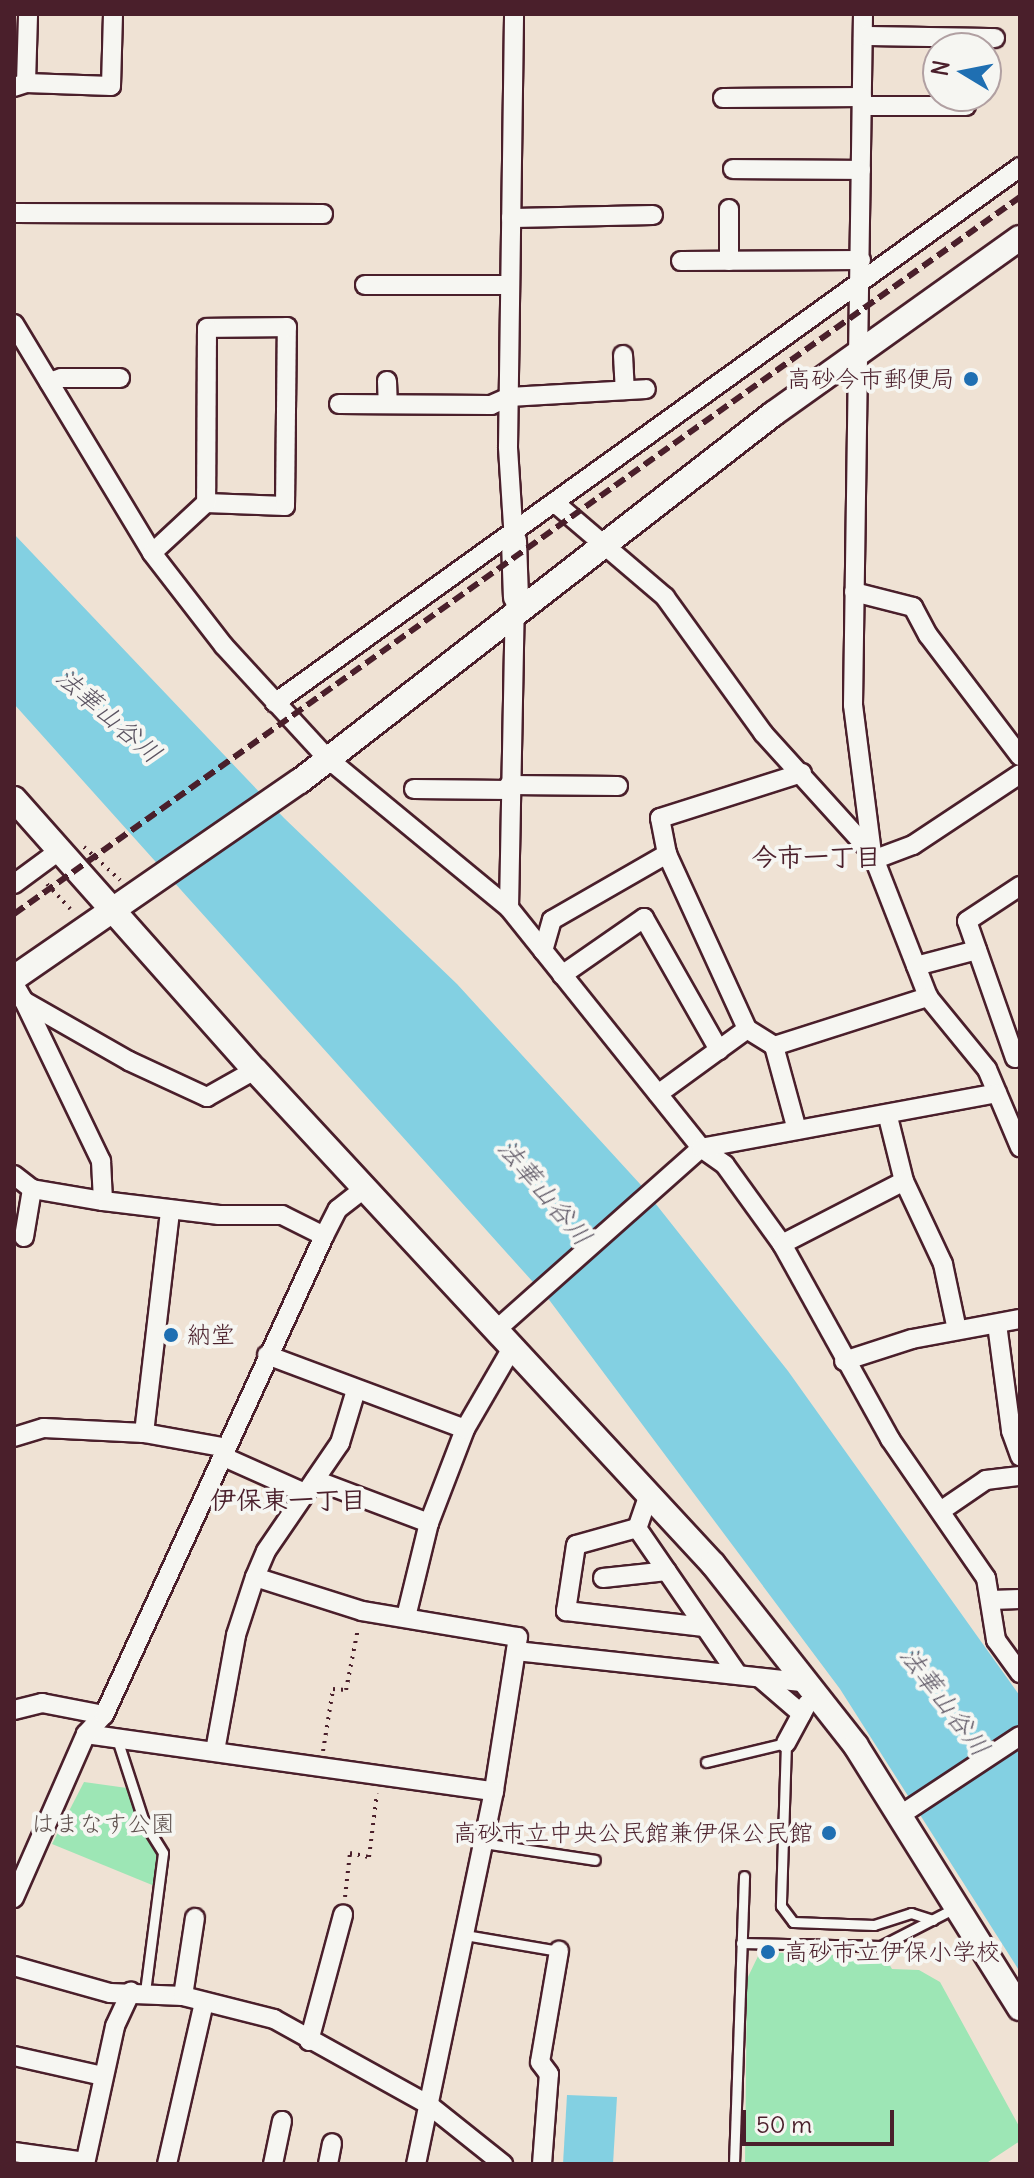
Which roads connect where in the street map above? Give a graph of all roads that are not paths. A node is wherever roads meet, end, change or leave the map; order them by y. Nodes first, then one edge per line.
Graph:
1 (28, 14) edge
2 (113, 14) edge
3 (514, 14) edge
4 (863, 14) edge
5 (863, 36) junction
6 (922, 37) edge
7 (20, 85) edge
8 (723, 98) dead end
9 (862, 101) junction
10 (922, 104) edge
11 (1020, 167) edge
12 (733, 169) dead end
13 (861, 170) junction
14 (729, 209) dead end
15 (14, 213) edge
16 (323, 214) dead end
17 (653, 215) dead end
18 (511, 218) junction
19 (1020, 238) edge
20 (861, 260) junction
21 (681, 261) dead end
22 (729, 261) junction
23 (860, 283) junction
24 (365, 285) dead end
25 (510, 285) junction
26 (14, 324) edge
27 (859, 353) junction
28 (623, 355) dead end
29 (120, 378) dead end
30 (387, 381) dead end
31 (49, 382) junction
32 (646, 389) dead end
33 (625, 390) junction
34 (509, 397) junction
35 (339, 404) dead end
36 (388, 404) junction
37 (206, 503) junction
38 (555, 503) junction
39 (514, 536) junction
40 (606, 541) junction
41 (152, 553) junction
42 (854, 592) junction
43 (514, 608) junction
44 (275, 703) junction
45 (1020, 756) edge
46 (327, 758) junction
47 (802, 773) junction
48 (1020, 774) edge
49 (618, 786) dead end
50 (509, 788) junction
51 (414, 789) dead end
52 (14, 799) edge
53 (59, 851) junction
54 (667, 854) junction
55 (873, 856) junction
56 (14, 884) edge
57 (1020, 886) edge
58 (509, 908) junction
59 (112, 912) junction
60 (977, 950) junction
61 (543, 951) junction
62 (916, 966) junction
63 (562, 975) junction
64 (14, 978) edge
65 (14, 984) edge
66 (928, 997) junction
67 (24, 1001) junction
68 (747, 1029) junction
69 (774, 1046) junction
70 (719, 1050) junction
71 (1017, 1056) edge
72 (987, 1069) junction
73 (255, 1070) junction
74 (997, 1093) junction
75 (658, 1094) junction
76 (888, 1117) junction
77 (797, 1130) junction
78 (1020, 1147) edge
79 (701, 1148) junction
80 (14, 1175) edge
81 (904, 1181) junction
82 (365, 1188) junction
83 (32, 1189) junction
84 (103, 1201) junction
85 (170, 1210) junction
86 (324, 1236) junction
87 (24, 1237) dead end
88 (782, 1244) junction
89 (1020, 1319) edge
90 (997, 1324) junction
91 (957, 1330) junction
92 (504, 1339) junction
93 (267, 1355) junction
94 (844, 1361) junction
95 (1013, 1367) edge
96 (356, 1390) junction
97 (465, 1429) junction
98 (144, 1433) junction
99 (14, 1437) edge
100 (225, 1452) junction
101 (1020, 1456) edge
102 (1020, 1476) edge
103 (310, 1487) junction
104 (649, 1494) junction
105 (942, 1510) junction
106 (429, 1523) junction
107 (637, 1528) junction
108 (667, 1571) junction
109 (255, 1577) junction
110 (603, 1578) dead end
111 (1020, 1599) edge
112 (991, 1600) junction
113 (406, 1617) junction
114 (704, 1627) junction
115 (516, 1651) junction
116 (1020, 1673) edge
117 (738, 1675) junction
118 (760, 1678) junction
119 (806, 1697) junction
120 (14, 1710) edge
121 (104, 1715) junction
122 (86, 1734) junction
123 (1020, 1736) edge
124 (117, 1739) junction
125 (786, 1743) junction
126 (215, 1751) junction
127 (706, 1762) dead end
128 (494, 1791) junction
129 (902, 1814) junction
130 (483, 1843) junction
131 (595, 1860) dead end
132 (744, 1876) dead end
133 (14, 1898) edge
134 (958, 1907) junction
135 (343, 1915) road end
136 (195, 1918) dead end
137 (933, 1920) junction
138 (465, 1935) junction
139 (741, 1943) junction
140 (559, 1951) joint
141 (14, 1966) edge
142 (138, 1991) junction
143 (183, 1996) junction
144 (204, 2002) junction
145 (1020, 2008) edge
146 (309, 2041) junction
147 (14, 2056) edge
148 (103, 2076) junction
149 (429, 2105) junction
150 (282, 2121) dead end
151 (332, 2143) dead end
152 (14, 2152) edge
153 (85, 2163) edge
154 (167, 2164) edge
155 (273, 2164) edge
156 (328, 2164) edge
157 (416, 2164) edge
158 (503, 2164) edge
159 (542, 2164) edge
160 (734, 2164) edge

1 - 7 street
2 - 7 street
3 - 18 street
4 - 5 street
5 - 6 street
5 - 9 street
8 - 9 street
9 - 10 street
9 - 13 street
11 - 23 street
12 - 13 street
13 - 20 street
14 - 22 street
15 - 16 street
17 - 18 street
18 - 25 street
19 - 27 street
20 - 22 street
20 - 23 street
21 - 22 street
23 - 27 street
23 - 38 street
24 - 25 street
25 - 34 street
26 - 31 street
27 - 40 street
27 - 42 street
28 - 33 street
29 - 31 street
30 - 36 street
31 - 41 street
32 - 33 street
33 - 34 street
34 - 36 street
34 - 39 street
35 - 36 street
37 - 37 street
37 - 41 street
38 - 39 street
38 - 40 street
39 - 43 street
39 - 44 street
40 - 43 street
40 - 47 street
41 - 44 street
42 - 45 street
42 - 55 street
43 - 46 street
43 - 50 street
44 - 46 street
46 - 58 street
46 - 59 street
47 - 54 street
47 - 55 street
48 - 55 street
49 - 50 street
50 - 51 street
50 - 58 street
52 - 53 street
53 - 56 street
53 - 59 street
54 - 61 street
54 - 68 street
55 - 62 street
57 - 60 street
58 - 61 street
59 - 64 street
59 - 73 street
60 - 62 street
60 - 71 street
61 - 63 street
62 - 66 street
63 - 70 street
63 - 75 street
65 - 67 street
66 - 69 street
66 - 72 street
67 - 73 street
67 - 84 street
68 - 69 street
68 - 70 street
69 - 77 street
70 - 75 street
71 - 72 street
72 - 74 street
73 - 82 street
74 - 76 street
74 - 78 street
75 - 79 street
76 - 77 street
76 - 81 street
77 - 79 street
79 - 88 street
79 - 92 street
80 - 83 street
81 - 88 street
81 - 91 street
82 - 86 street
82 - 92 street
83 - 84 street
83 - 87 street
84 - 85 street
85 - 86 street
85 - 98 street
86 - 93 street
88 - 94 street
89 - 90 street
90 - 91 street
90 - 95 street
91 - 94 street
92 - 97 street
92 - 104 street
93 - 96 street
93 - 100 street
94 - 105 street
95 - 101 street
96 - 97 street
96 - 103 street
97 - 106 street
98 - 99 street
98 - 100 street
100 - 103 street
100 - 121 street
102 - 105 street
103 - 106 street
103 - 109 street
104 - 107 street
104 - 119 street
105 - 112 street
106 - 113 street
107 - 108 street
107 - 114 street
108 - 110 street
108 - 114 street
109 - 113 street
109 - 126 street
111 - 112 street
112 - 116 street
113 - 115 street
114 - 117 street
115 - 117 street
115 - 128 street
117 - 118 street
118 - 119 street
118 - 119 street
119 - 125 street
119 - 129 street
120 - 121 street
121 - 122 street
122 - 124 street
122 - 133 street
123 - 129 street
124 - 126 street
124 - 142 lane
125 - 127 lane
125 - 137 lane
126 - 128 street
128 - 130 street
129 - 134 street
130 - 131 lane
130 - 138 street
132 - 139 lane
134 - 137 lane
134 - 145 street
135 - 146 street
136 - 143 street
137 - 139 lane
138 - 140 lane
138 - 149 street
139 - 160 lane
140 - 159 street
141 - 142 street
142 - 143 street
142 - 148 street
143 - 144 street
144 - 146 street
144 - 154 street
146 - 149 street
147 - 148 street
148 - 153 street
149 - 157 street
149 - 158 street
150 - 155 street
151 - 156 street
152 - 153 street

